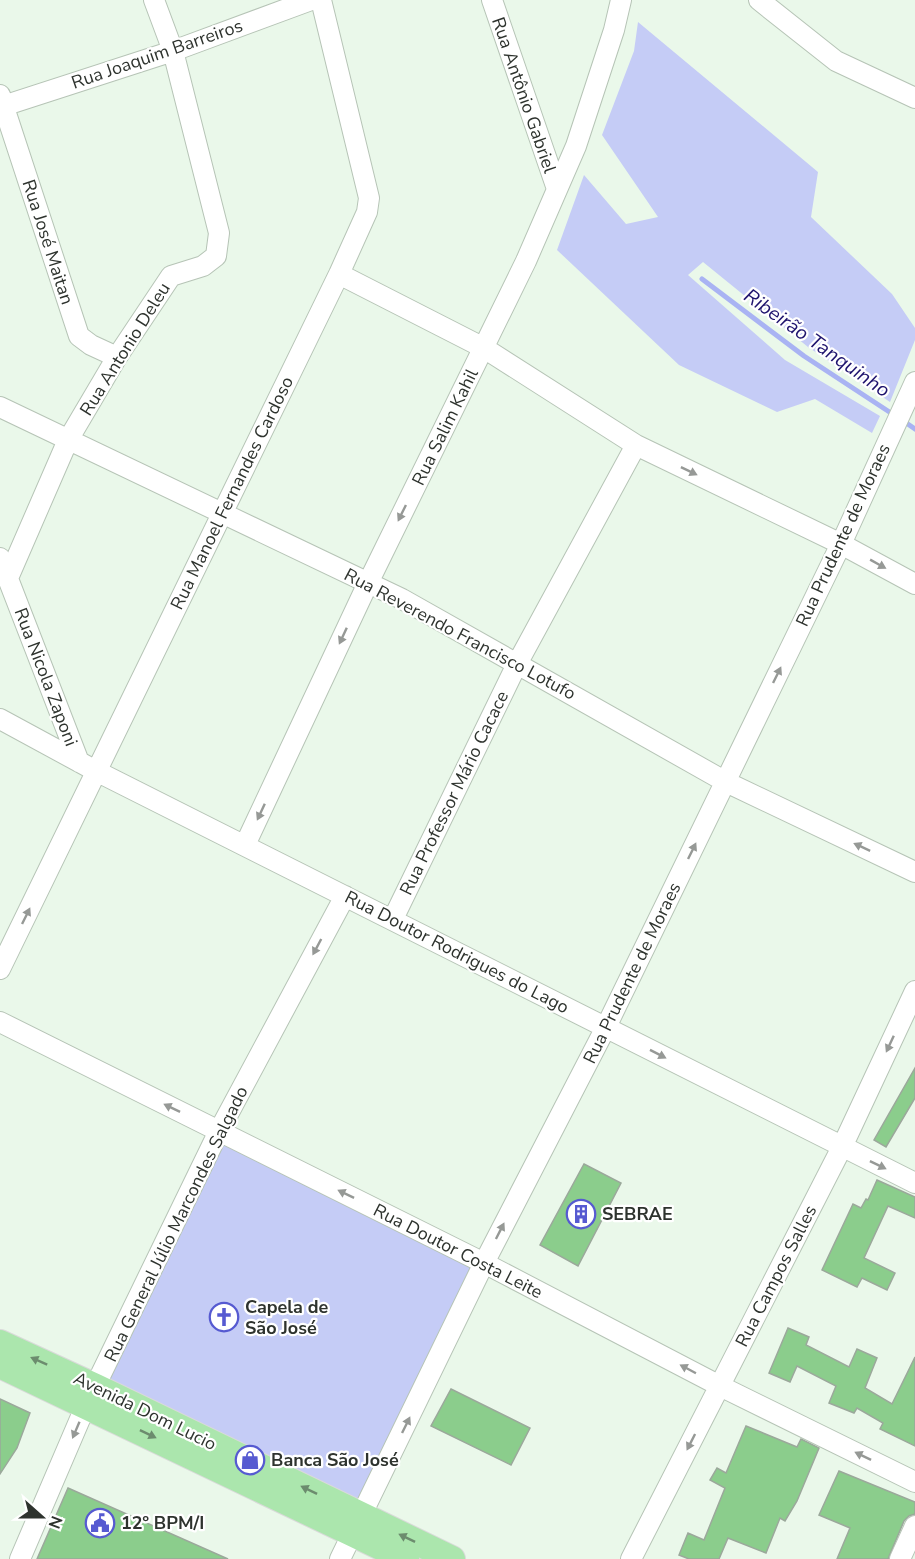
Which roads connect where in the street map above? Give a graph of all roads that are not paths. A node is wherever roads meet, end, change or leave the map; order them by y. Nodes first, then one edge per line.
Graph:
1 (154, 0) edge
2 (311, 0) edge
3 (321, 0) edge
4 (492, 0) edge
5 (621, 0) edge
6 (759, 0) edge
7 (173, 51) junction
8 (915, 98) edge
9 (1, 103) edge
10 (557, 189) junction
11 (339, 274) junction
12 (484, 348) junction
13 (117, 357) junction
14 (915, 382) edge
15 (0, 407) edge
16 (68, 440) junction
17 (636, 445) junction
18 (222, 513) junction
19 (841, 544) junction
20 (0, 558) edge
21 (8, 578) junction
22 (368, 582) junction
23 (915, 584) edge
24 (517, 664) junction
25 (0, 719) edge
26 (87, 767) junction
27 (726, 782) junction
28 (245, 845) junction
29 (915, 872) edge
30 (345, 896) junction
31 (393, 919) junction
32 (0, 969) edge
33 (915, 991) edge
34 (0, 1022) edge
35 (606, 1027) junction
36 (219, 1131) junction
37 (842, 1147) junction
38 (915, 1183) edge
39 (484, 1263) junction
40 (0, 1343) edge
41 (0, 1365) edge
42 (720, 1386) junction
43 (91, 1396) junction
44 (915, 1482) edge
45 (357, 1525) junction
46 (915, 1526) edge
47 (20, 1559) edge
48 (340, 1559) edge
49 (406, 1559) edge
50 (452, 1559) edge
51 (631, 1559) edge
52 (900, 1559) edge

1 - 7 street, Rua Antonio Deleu
2 - 7 street, Rua Joaquim Barreiros
3 - 11 street, Rua Manoel Fernandes Cardoso
4 - 10 street, Rua Antônio Gabriel
5 - 10 street, Rua Salim Kahil
6 - 8 street
7 - 9 street, Rua Joaquim Barreiros
7 - 13 street, Rua Antonio Deleu
9 - 13 street, Rua José Maitan
10 - 12 street, Rua Salim Kahil
11 - 12 street
11 - 18 street, Rua Manoel Fernandes Cardoso
12 - 17 street
12 -> 22 street, Rua Salim Kahil
13 - 16 street, Rua Antonio Deleu
14 - 19 street, Rua Prudente de Moraes
15 - 16 street, Rua Reverendo Francisco Lotufo
16 - 18 street, Rua Reverendo Francisco Lotufo
16 - 21 street, Rua Antonio Deleu
17 -> 19 street
17 - 24 street, Rua Professor Mário Cacace
18 - 22 street, Rua Reverendo Francisco Lotufo
18 - 26 street, Rua Manoel Fernandes Cardoso
19 -> 23 street
27 -> 19 street, Rua Prudente de Moraes
20 - 21 street, Rua Nicola Zaponi
21 - 26 street, Rua Nicola Zaponi
22 - 24 street, Rua Reverendo Francisco Lotufo
22 -> 28 street, Rua Salim Kahil
24 - 27 street, Rua Reverendo Francisco Lotufo
24 - 31 street, Rua Professor Mário Cacace
25 - 26 street, Rua Doutor Rodrigues do Lago
26 - 28 street, Rua Doutor Rodrigues do Lago
32 -> 26 street, Rua Manoel Fernandes Cardoso
29 -> 27 street, Rua Reverendo Francisco Lotufo
35 -> 27 street, Rua Prudente de Moraes
28 - 30 street, Rua Doutor Rodrigues do Lago
30 - 31 street, Rua Doutor Rodrigues do Lago
30 -> 36 street, Rua General Júlio Marcondes Salgado
31 - 35 street, Rua Doutor Rodrigues do Lago
33 -> 37 street, Rua Campos Salles
36 -> 34 street, Rua Doutor Costa Leite
35 -> 37 street, Rua Doutor Rodrigues do Lago
39 -> 35 street, Rua Prudente de Moraes
39 -> 36 street, Rua Doutor Costa Leite
36 - 43 street, Rua General Júlio Marcondes Salgado
37 -> 38 street, Rua Doutor Rodrigues do Lago
37 - 42 street, Rua Campos Salles
42 -> 39 street, Rua Doutor Costa Leite
45 -> 39 street, Rua Prudente de Moraes
43 -> 40 main road, Avenida Dom Lucio
41 - 43 main road, Avenida Dom Lucio
44 -> 42 street, Rua Doutor Costa Leite
42 -> 51 street, Rua Campos Salles
43 - 45 main road, Avenida Dom Lucio
43 -> 47 street, Rua General Júlio Marcondes Salgado
45 - 48 street, Rua Prudente de Moraes
45 - 49 main road, Avenida Dom Lucio
50 -> 45 main road, Avenida Dom Lucio
46 - 52 street

